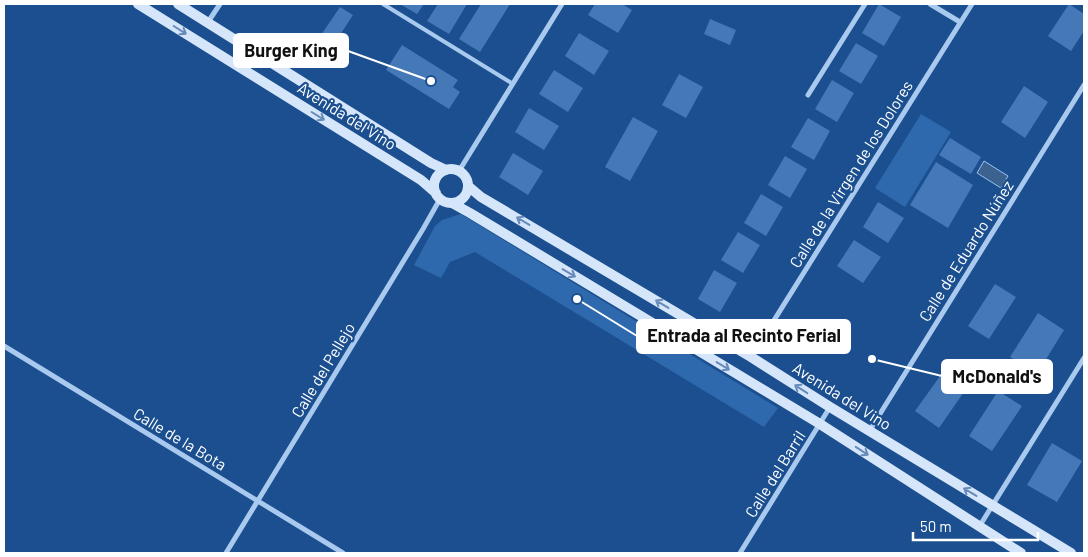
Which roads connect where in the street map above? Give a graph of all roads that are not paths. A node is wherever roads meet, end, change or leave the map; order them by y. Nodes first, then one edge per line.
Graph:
1 (138, 4) edge
2 (178, 4) edge
3 (220, 4) edge
4 (383, 4) edge
5 (562, 4) edge
6 (865, 4) edge
7 (930, 4) edge
8 (972, 4) edge
9 (208, 22) junction
10 (960, 22) junction
11 (514, 84) junction
12 (1084, 85) edge
13 (808, 95) dead end
14 (446, 170) junction
15 (459, 171) junction
16 (468, 186) junction
17 (438, 196) junction
18 (452, 203) junction
19 (4, 346) edge
20 (751, 357) junction
21 (1084, 358) edge
22 (830, 407) junction
23 (820, 424) junction
24 (869, 431) junction
25 (258, 502) junction
26 (993, 506) junction
27 (979, 528) junction
28 (226, 553) edge
29 (343, 553) edge
30 (740, 553) edge
31 (1020, 553) edge
32 (1071, 553) edge

1 -> 17 street, Avenida del Vino
2 - 9 street, Avenida del Vino
3 - 9 street
4 - 11 lane
5 - 11 street
6 - 13 street
7 - 10 street
8 - 10 street, Calle de la Virgen de los Dolores
9 - 14 street, Avenida del Vino
10 - 20 street, Calle de la Virgen de los Dolores
11 - 15 street
12 - 24 street, Calle de Eduardo Núñez
14 - 15 street
14 - 17 street
15 - 16 street
16 - 18 street
20 -> 16 street, Avenida del Vino
17 - 18 street
17 - 25 street, Calle del Pellejo
18 -> 23 street
19 - 25 street, Calle de la Bota
22 -> 20 street, Avenida del Vino
21 - 26 street
22 - 23 street, Calle del Barril
22 - 24 street, Avenida del Vino
23 -> 27 street
23 - 30 street, Calle del Barril
26 -> 24 street, Avenida del Vino
25 - 28 street, Calle del Pellejo
25 - 29 street, Calle de la Bota
26 - 27 street
26 - 32 street, Avenida del Vino
27 - 31 street

